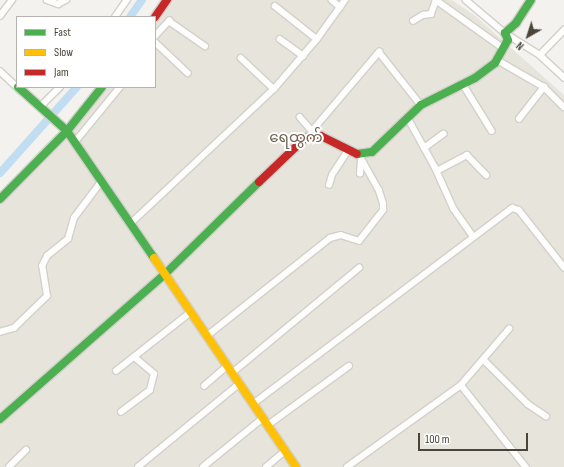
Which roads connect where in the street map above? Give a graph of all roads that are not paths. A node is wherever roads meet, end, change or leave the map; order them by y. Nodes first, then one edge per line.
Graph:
1 (12, 0) edge
2 (47, 0) edge
3 (66, 0) edge
4 (127, 0) edge
5 (167, 0) edge
6 (332, 0) edge
7 (345, 0) edge
8 (436, 0) edge
9 (466, 0) edge
10 (531, 0) edge
11 (276, 6) dead end
12 (340, 7) junction
13 (0, 16) edge
14 (116, 16) edge
15 (156, 16) edge
16 (413, 21) dead end
17 (564, 30) edge
18 (156, 35) edge
19 (280, 39) dead end
20 (318, 39) junction
21 (505, 42) junction
22 (156, 43) edge
23 (205, 46) dead end
24 (540, 55) junction
25 (303, 56) junction
26 (241, 58) dead end
27 (497, 60) junction
28 (0, 71) edge
29 (188, 73) dead end
30 (564, 77) edge
31 (463, 84) junction
32 (16, 86) edge
33 (544, 87) junction
34 (18, 88) edge
35 (59, 88) edge
36 (101, 88) edge
37 (119, 88) edge
38 (274, 89) junction
39 (421, 105) junction
40 (564, 107) edge
41 (42, 108) junction
42 (300, 117) dead end
43 (408, 118) junction
44 (519, 119) dead end
45 (65, 128) junction
46 (492, 131) dead end
47 (312, 133) junction
48 (443, 134) dead end
49 (75, 142) junction
50 (424, 148) junction
51 (348, 150) junction
52 (360, 158) junction
53 (437, 171) junction
54 (360, 174) dead end
55 (486, 175) dead end
56 (101, 182) junction
57 (329, 185) dead end
58 (0, 199) edge
59 (130, 224) junction
60 (473, 236) junction
61 (564, 267) edge
62 (359, 268) dead end
63 (165, 274) junction
64 (191, 312) junction
65 (509, 329) dead end
66 (0, 332) edge
67 (207, 336) junction
68 (134, 357) junction
69 (484, 360) junction
70 (349, 366) dead end
71 (230, 369) junction
72 (116, 371) dead end
73 (240, 384) junction
74 (461, 385) junction
75 (204, 386) dead end
76 (253, 404) junction
77 (121, 412) dead end
78 (546, 416) dead end
79 (0, 419) edge
80 (265, 422) junction
81 (26, 450) dead end
82 (285, 451) junction
83 (10, 467) edge
84 (138, 467) edge
85 (203, 467) edge
86 (266, 467) edge
87 (296, 467) edge
88 (346, 467) edge
89 (526, 467) edge

1 - 13 street
2 - 3 street
4 - 14 street
5 - 15 street
6 - 12 street
7 - 12 street
8 - 16 street
8 - 21 street
9 - 21 street
10 - 21 street
11 - 20 street
12 - 20 street
17 - 24 street
18 - 23 street
19 - 25 street
20 - 25 street
21 - 24 street
21 - 27 street
22 - 29 street
24 - 30 street
25 - 38 street
26 - 38 street
27 - 31 street
27 - 33 street
28 - 32 street
31 - 39 street
31 - 46 street
33 - 40 street
33 - 44 street
34 - 41 street
35 - 41 street
36 - 45 street
37 - 49 street
38 - 59 street
39 - 43 street
39 - 47 street
41 - 45 street
42 - 47 street
43 - 50 street
43 - 52 street
45 - 49 street
45 - 58 street
47 - 51 street
47 - 63 street
48 - 50 street
49 - 56 street
50 - 53 street
51 - 52 street
51 - 57 street
52 - 54 street
52 - 67 street
53 - 55 street
53 - 60 street
56 - 59 street
56 - 66 street
59 - 63 street
60 - 61 street
60 - 76 street
62 - 71 street
63 - 64 street
63 - 79 street
64 - 67 street
64 - 68 street
65 - 69 street
67 - 71 street
68 - 72 street
68 - 77 street
69 - 74 street
69 - 78 street
70 - 80 street
71 - 73 street
71 - 75 street
73 - 76 street
73 - 84 street
74 - 88 street
74 - 89 street
76 - 80 street
80 - 82 street
80 - 85 street
81 - 83 street
82 - 86 street
82 - 87 street

